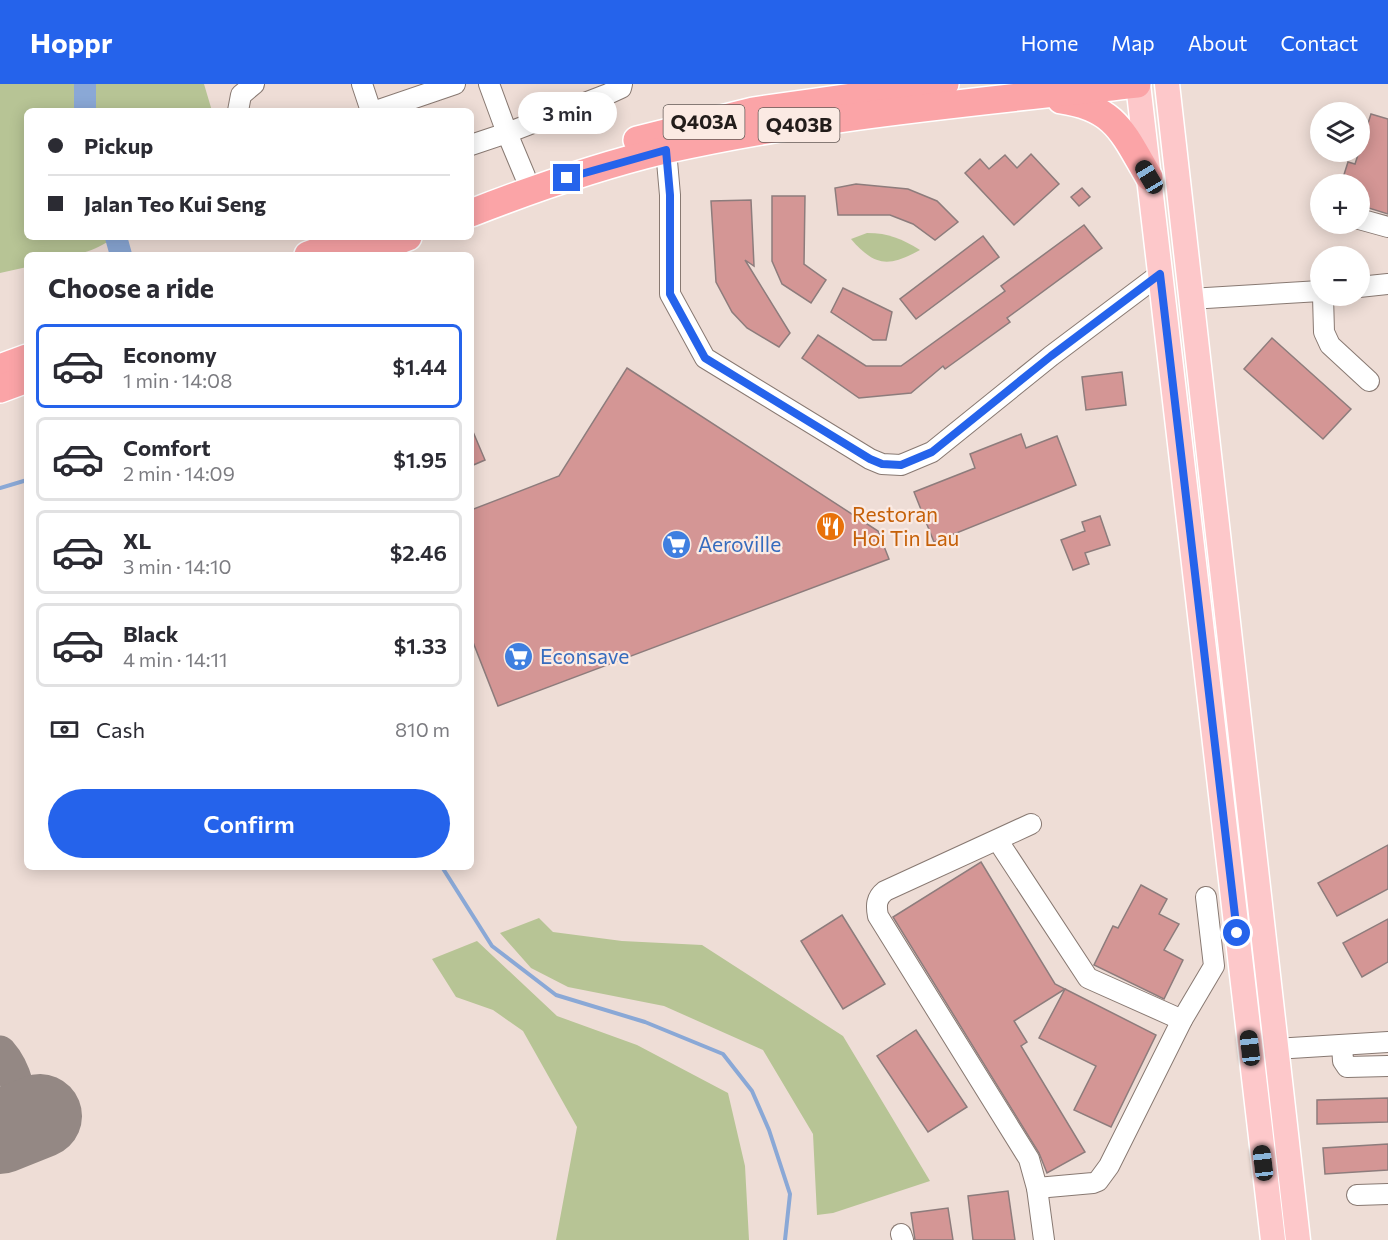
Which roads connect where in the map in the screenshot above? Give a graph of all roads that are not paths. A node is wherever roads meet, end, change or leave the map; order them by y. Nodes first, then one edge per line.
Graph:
1 (254, 84) edge
2 (362, 84) edge
3 (455, 84) edge
4 (489, 84) edge
5 (622, 84) edge
6 (945, 84) edge
7 (1138, 84) edge
8 (1167, 84) edge
9 (1035, 96) junction
10 (239, 108) edge
11 (370, 108) edge
12 (385, 108) edge
13 (507, 133) junction
14 (474, 145) edge
15 (666, 150) junction
16 (525, 176) junction
17 (1149, 177) junction
18 (474, 195) edge
19 (474, 212) edge
20 (1370, 222) edge
21 (1388, 227) edge
22 (350, 240) edge
23 (400, 240) edge
24 (316, 252) edge
25 (369, 252) edge
26 (1160, 274) junction
27 (1388, 284) edge
28 (1370, 286) edge
29 (1310, 292) edge
30 (1190, 298) junction
31 (1323, 306) edge
32 (24, 359) edge
33 (0, 368) edge
34 (24, 380) edge
35 (1369, 381) dead end
36 (0, 389) edge
37 (1030, 824) dead end
38 (998, 841) junction
39 (1206, 897) dead end
40 (1182, 1020) junction
41 (1388, 1042) edge
42 (1342, 1045) junction
43 (1275, 1049) junction
44 (1388, 1066) edge
45 (1037, 1188) junction
46 (1388, 1194) edge
47 (1357, 1195) dead end
48 (1269, 1209) junction
49 (1044, 1240) edge
50 (1258, 1240) edge
51 (1273, 1240) edge
52 (1298, 1240) edge

1 - 10 street
2 - 11 street
3 - 12 street
4 - 13 street
5 - 13 street
6 - 16 highway, Q403A
7 - 9 highway, Q403B
7 - 17 main road
8 - 30 main road
9 - 15 highway, Q403B
9 - 17 highway
13 - 14 street
13 - 16 street
15 - 19 highway, Q403B
15 - 26 street
16 - 18 highway, Q403A
17 - 26 main road
20 - 21 street
22 - 24 highway
23 - 25 highway
26 - 48 main road
27 - 28 street
29 - 30 street
30 - 43 main road
31 - 35 street
32 - 33 highway
34 - 36 highway
37 - 38 street
38 - 40 street
38 - 45 street
39 - 40 street
40 - 45 street
41 - 42 street
42 - 43 street
42 - 44 street
43 - 52 main road
45 - 49 street
46 - 47 street
48 - 50 main road
48 - 51 main road

